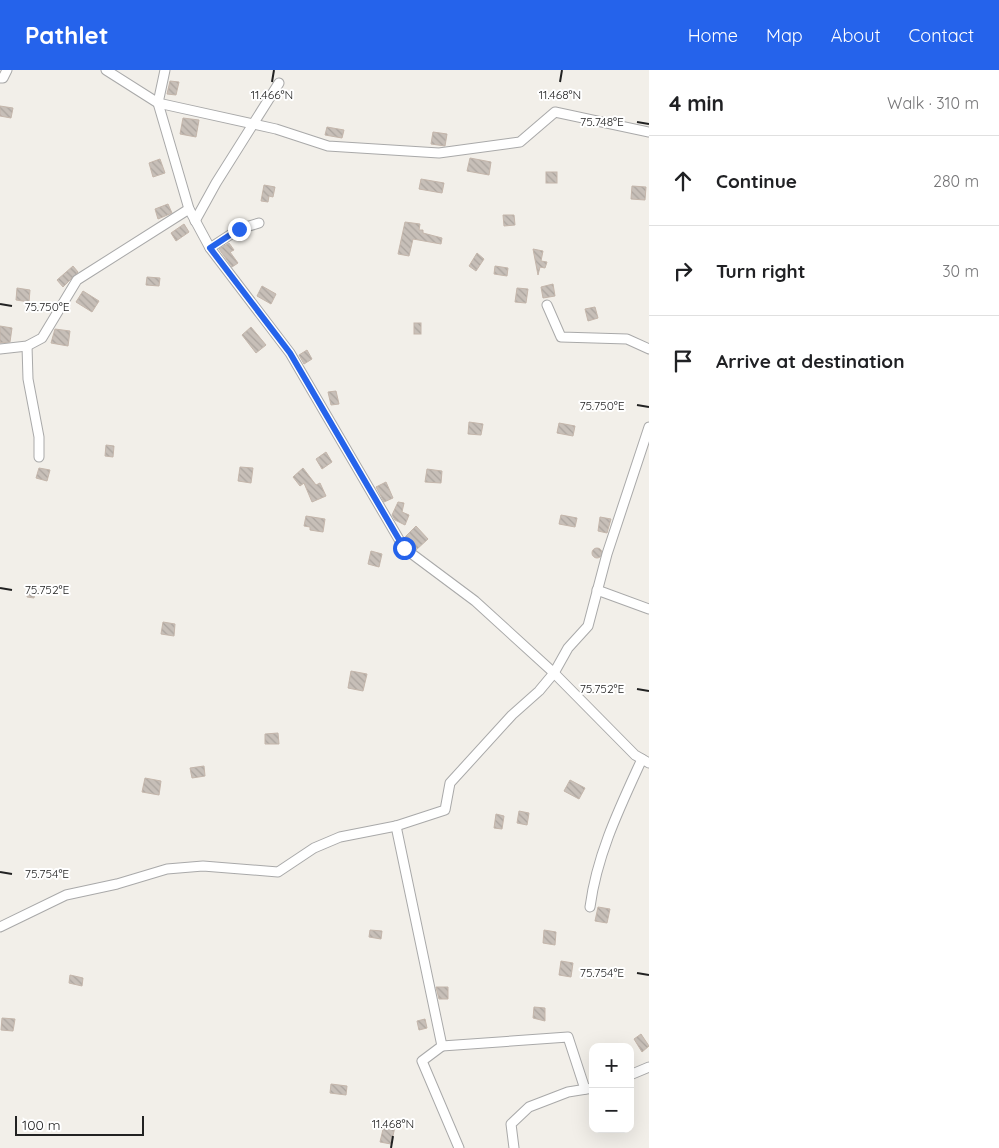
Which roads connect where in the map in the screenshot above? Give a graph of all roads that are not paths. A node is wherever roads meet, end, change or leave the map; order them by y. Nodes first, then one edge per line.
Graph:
1 (7, 70) edge
2 (106, 70) edge
3 (165, 70) edge
4 (0, 78) edge
5 (280, 84) dead end
6 (158, 103) junction
7 (253, 125) junction
8 (649, 132) edge
9 (189, 209) junction
10 (195, 221) junction
11 (259, 223) dead end
12 (210, 248) junction
13 (547, 305) dead end
14 (27, 346) junction
15 (0, 349) edge
16 (649, 349) edge
17 (649, 427) edge
18 (39, 457) dead end
19 (597, 590) junction
20 (649, 609) edge
21 (554, 673) junction
22 (646, 761) edge
23 (396, 826) junction
24 (590, 906) dead end
25 (0, 927) edge
26 (442, 1046) junction
27 (649, 1067) edge
28 (634, 1073) edge
29 (589, 1089) edge
30 (459, 1148) edge
31 (514, 1148) edge

1 - 4 street
2 - 6 street
3 - 6 street
5 - 7 street
6 - 7 street
6 - 9 street
7 - 8 street
7 - 10 street
9 - 10 street
9 - 14 street
10 - 12 street
11 - 12 street
12 - 21 street
13 - 16 street
14 - 15 street
14 - 18 street
17 - 19 street
19 - 20 street
19 - 21 street
21 - 22 street
21 - 23 street
22 - 24 street
23 - 25 street
23 - 26 street
26 - 29 street
26 - 30 street
27 - 28 street
29 - 31 street

